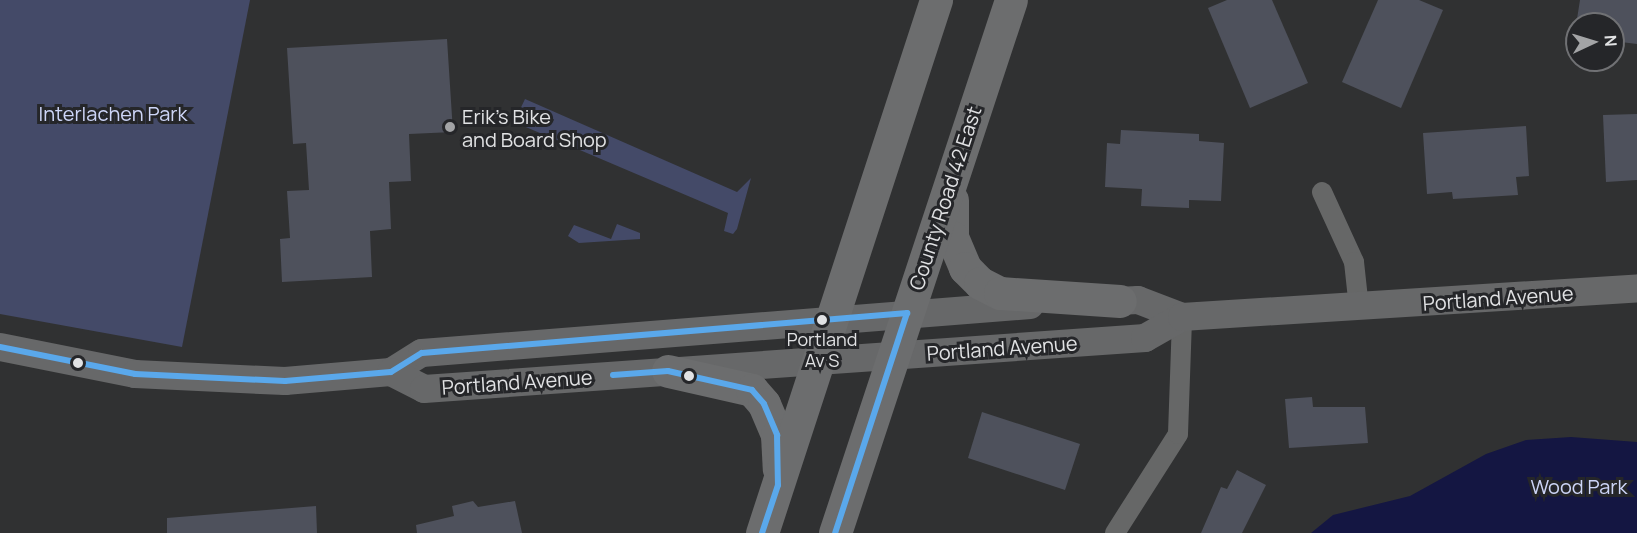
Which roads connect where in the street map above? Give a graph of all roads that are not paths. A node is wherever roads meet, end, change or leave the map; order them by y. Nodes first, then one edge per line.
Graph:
1 (936, 0) edge
2 (1011, 0) edge
3 (956, 167) junction
4 (1322, 192) dead end
5 (1637, 288) edge
6 (1120, 301) junction
7 (1359, 308) junction
8 (907, 313) junction
9 (835, 317) junction
10 (1182, 317) junction
11 (0, 347) edge
12 (892, 356) junction
13 (821, 360) junction
14 (668, 371) junction
15 (391, 372) junction
16 (778, 485) junction
17 (762, 533) edge
18 (835, 533) edge
19 (1115, 533) edge

1 - 9 highway
2 - 3 highway, County Road 42 East
3 - 6 highway
3 - 8 highway, County Road 42 East
4 - 7 street
5 - 7 street, Portland Avenue
6 - 8 street, Portland Avenue
6 - 10 street, Portland Avenue
7 - 10 street, Portland Avenue
8 - 9 street, Portland Avenue
8 - 12 highway, County Road 42 East
9 - 13 highway
9 - 15 street, Portland Avenue
10 - 12 street, Portland Avenue
10 - 19 street
11 - 15 street, Portland Avenue
12 - 13 street, Portland Avenue
12 - 18 highway, County Road 42 East
13 - 14 street, Portland Avenue
13 - 16 highway
14 - 15 street, Portland Avenue
14 - 16 highway
16 - 17 highway

